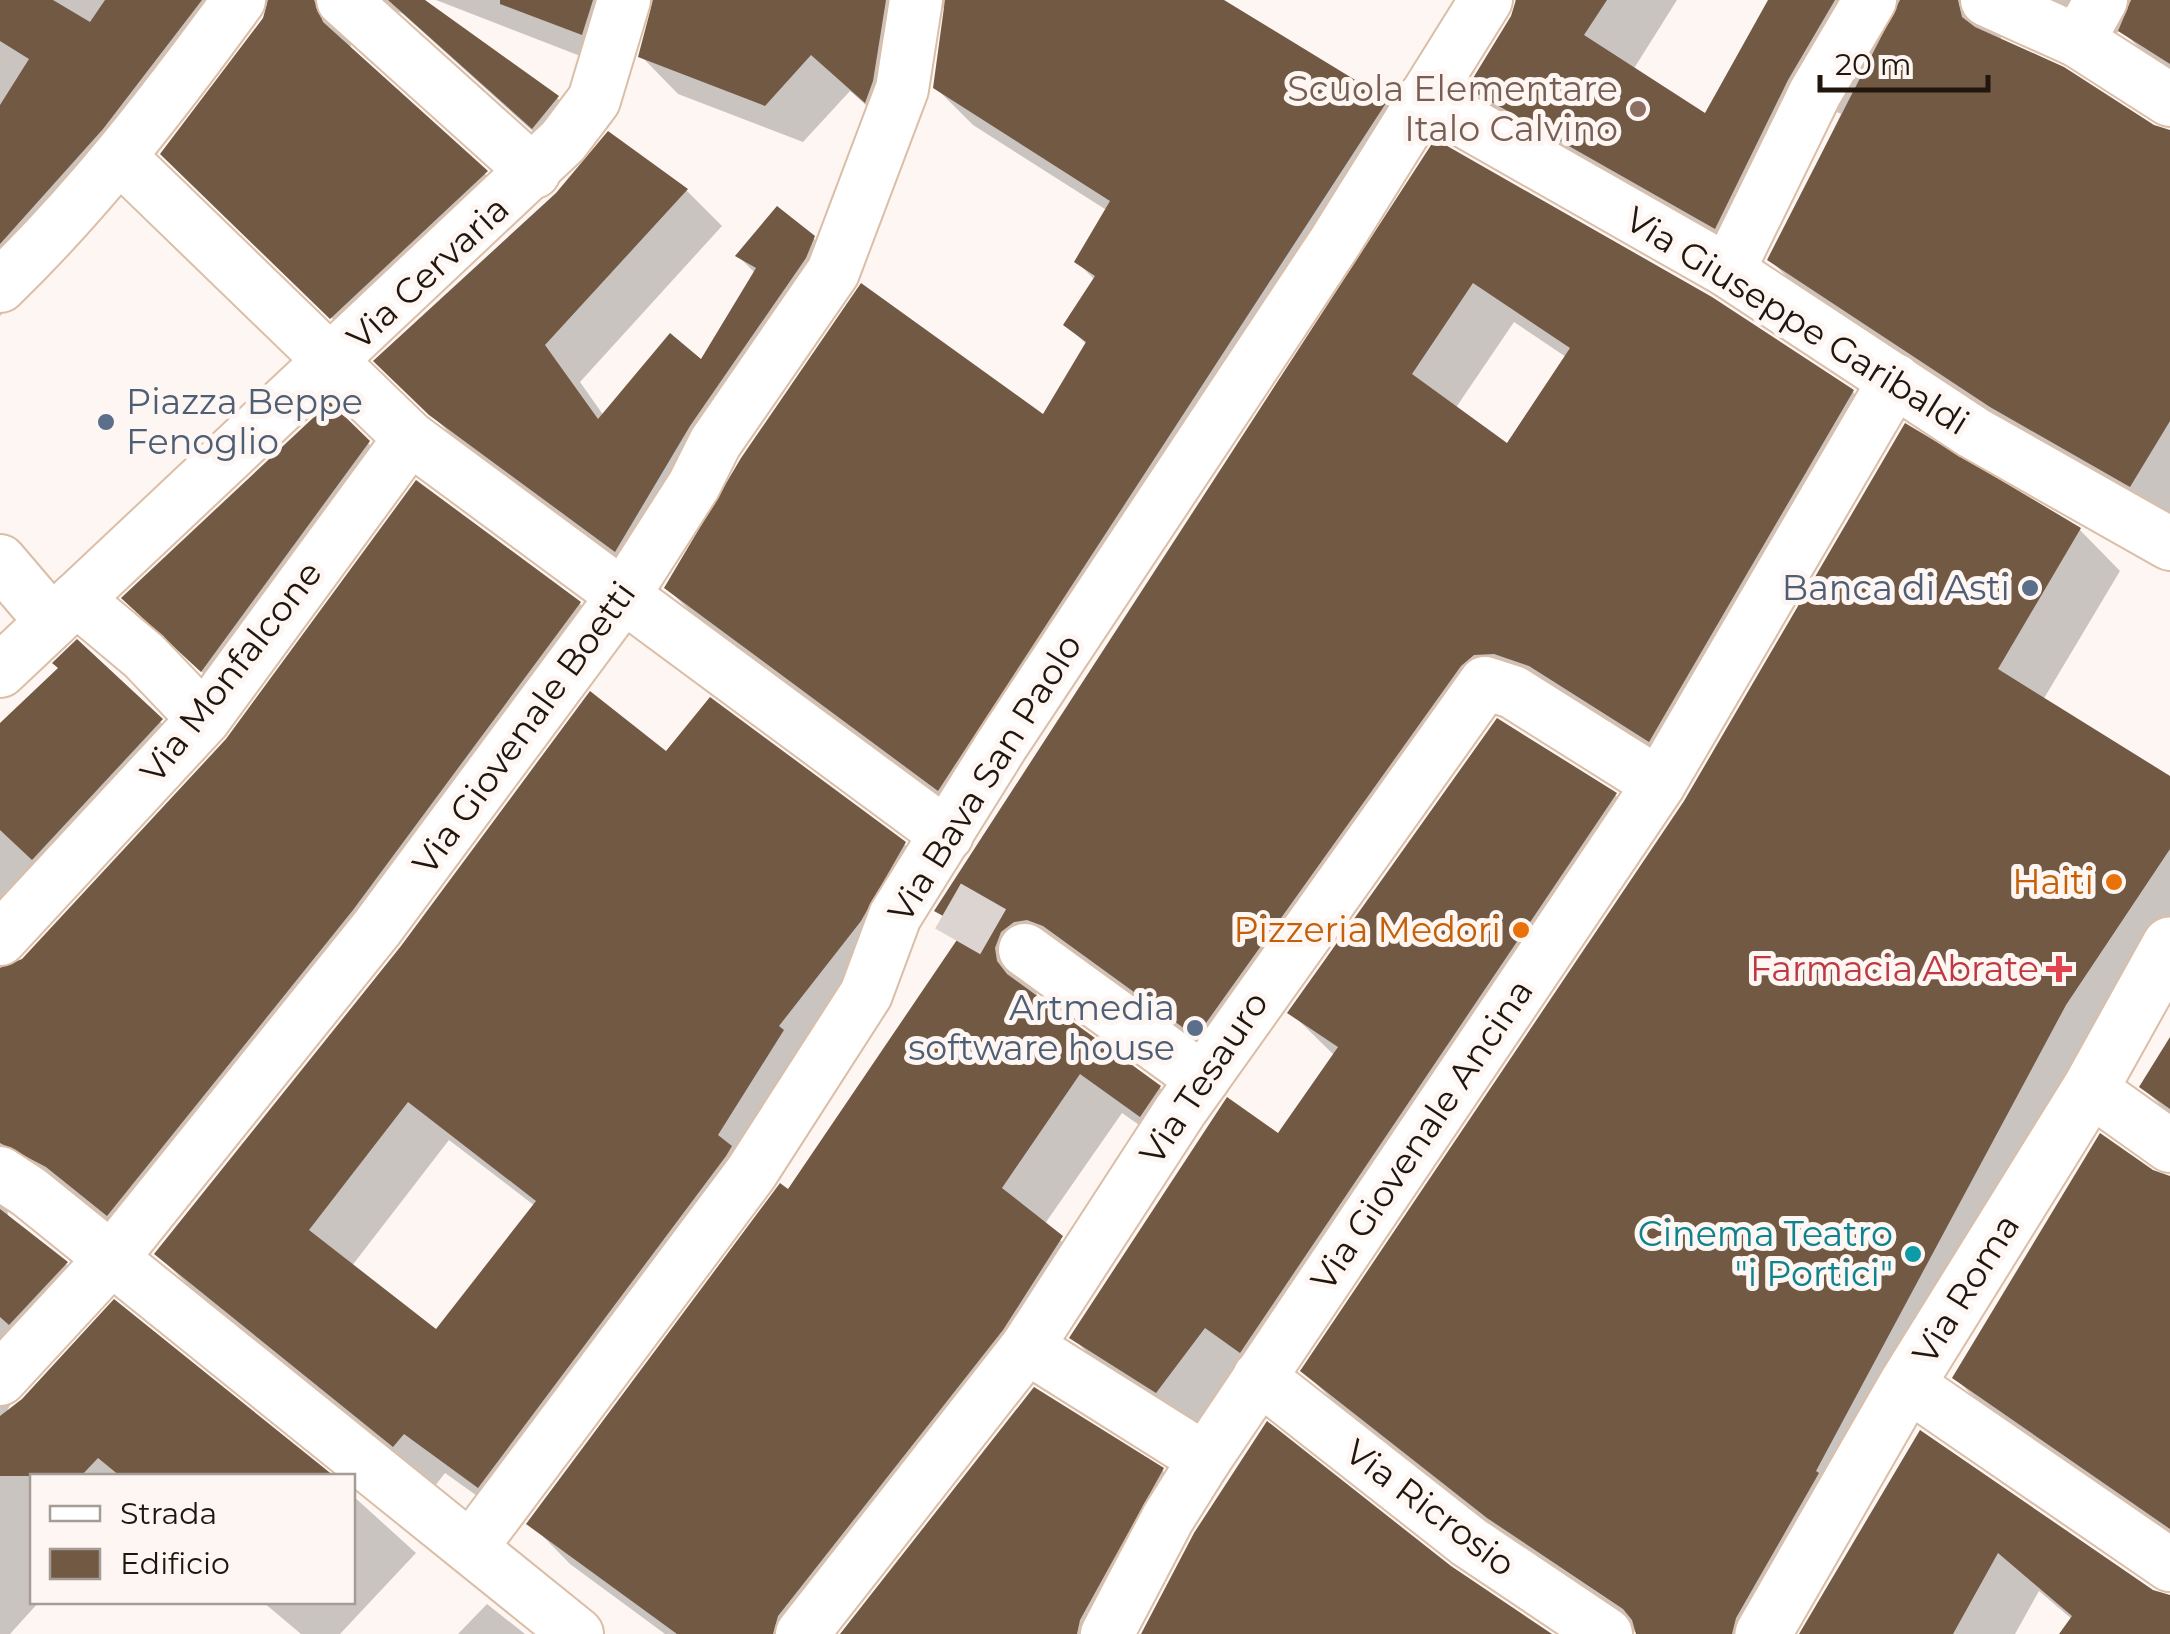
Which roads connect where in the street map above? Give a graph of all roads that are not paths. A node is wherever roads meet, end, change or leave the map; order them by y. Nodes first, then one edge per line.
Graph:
1 (240, 0) edge
2 (343, 0) edge
3 (624, 0) edge
4 (916, 0) edge
5 (1486, 0) edge
6 (1870, 0) edge
7 (1987, 0) edge
8 (2090, 20) edge
9 (1424, 98) junction
10 (2170, 100) edge
11 (121, 158) junction
12 (534, 172) junction
13 (1728, 271) junction
14 (0, 286) edge
15 (331, 364) junction
16 (1895, 380) junction
17 (410, 438) junction
18 (2170, 544) edge
19 (0, 561) edge
20 (622, 599) junction
21 (64, 611) junction
22 (0, 672) edge
23 (204, 719) junction
24 (1659, 784) junction
25 (947, 835) junction
26 (0, 939) edge
27 (2170, 946) edge
28 (1026, 950) tunnel mouth
29 (1203, 1080) junction
30 (2090, 1089) junction
31 (2170, 1146) edge
32 (0, 1174) edge
33 (111, 1260) junction
34 (1026, 1346) junction
35 (1259, 1376) junction
36 (0, 1379) edge
37 (1907, 1384) junction
38 (1205, 1459) junction
39 (472, 1546) junction
40 (2170, 1565) edge
41 (577, 1634) edge
42 (802, 1634) edge
43 (1107, 1634) edge
44 (1606, 1634) edge
45 (1763, 1634) edge

1 - 11 street
2 - 12 street
3 - 12 street, Via Cervaria
4 - 20 street, Via Giovenale Boetti
5 - 9 street, Via Bava San Paolo
6 - 13 street
7 - 8 street
8 - 10 street
9 - 13 street, Via Giuseppe Garibaldi
9 - 25 street, Via Bava San Paolo
11 - 14 street
11 - 15 street
12 - 15 street, Via Cervaria
13 - 16 street, Via Giuseppe Garibaldi
15 - 17 street
15 - 21 street, Via Cervaria
16 - 18 street, Via Giuseppe Garibaldi
16 - 24 street, Via Giovenale Ancina
17 - 20 street
17 - 23 street, Via Monfalcone
19 - 21 street
20 - 25 street
20 - 33 street, Via Giovenale Boetti
21 - 22 street, Via Cervaria
21 - 23 street
23 - 26 street, Via Monfalcone
24 - 29 street, Via Tesauro
24 - 35 street, Via Giovenale Ancina
25 - 39 street, Via Bava San Paolo
27 - 30 main road, Via Roma
28 - 29 street
29 - 34 street, Via Tesauro
30 - 31 street
30 - 37 main road, Via Roma
32 - 33 street
33 - 36 street, Via Giovenale Boetti
33 - 39 street
34 - 38 street
34 - 42 street, Via Tesauro
35 - 38 street, Via Giovenale Ancina
35 - 44 street, Via Ricrosio
37 - 40 street
37 - 45 main road, Via Roma
38 - 43 street, Via Giovenale Ancina
39 - 41 street

